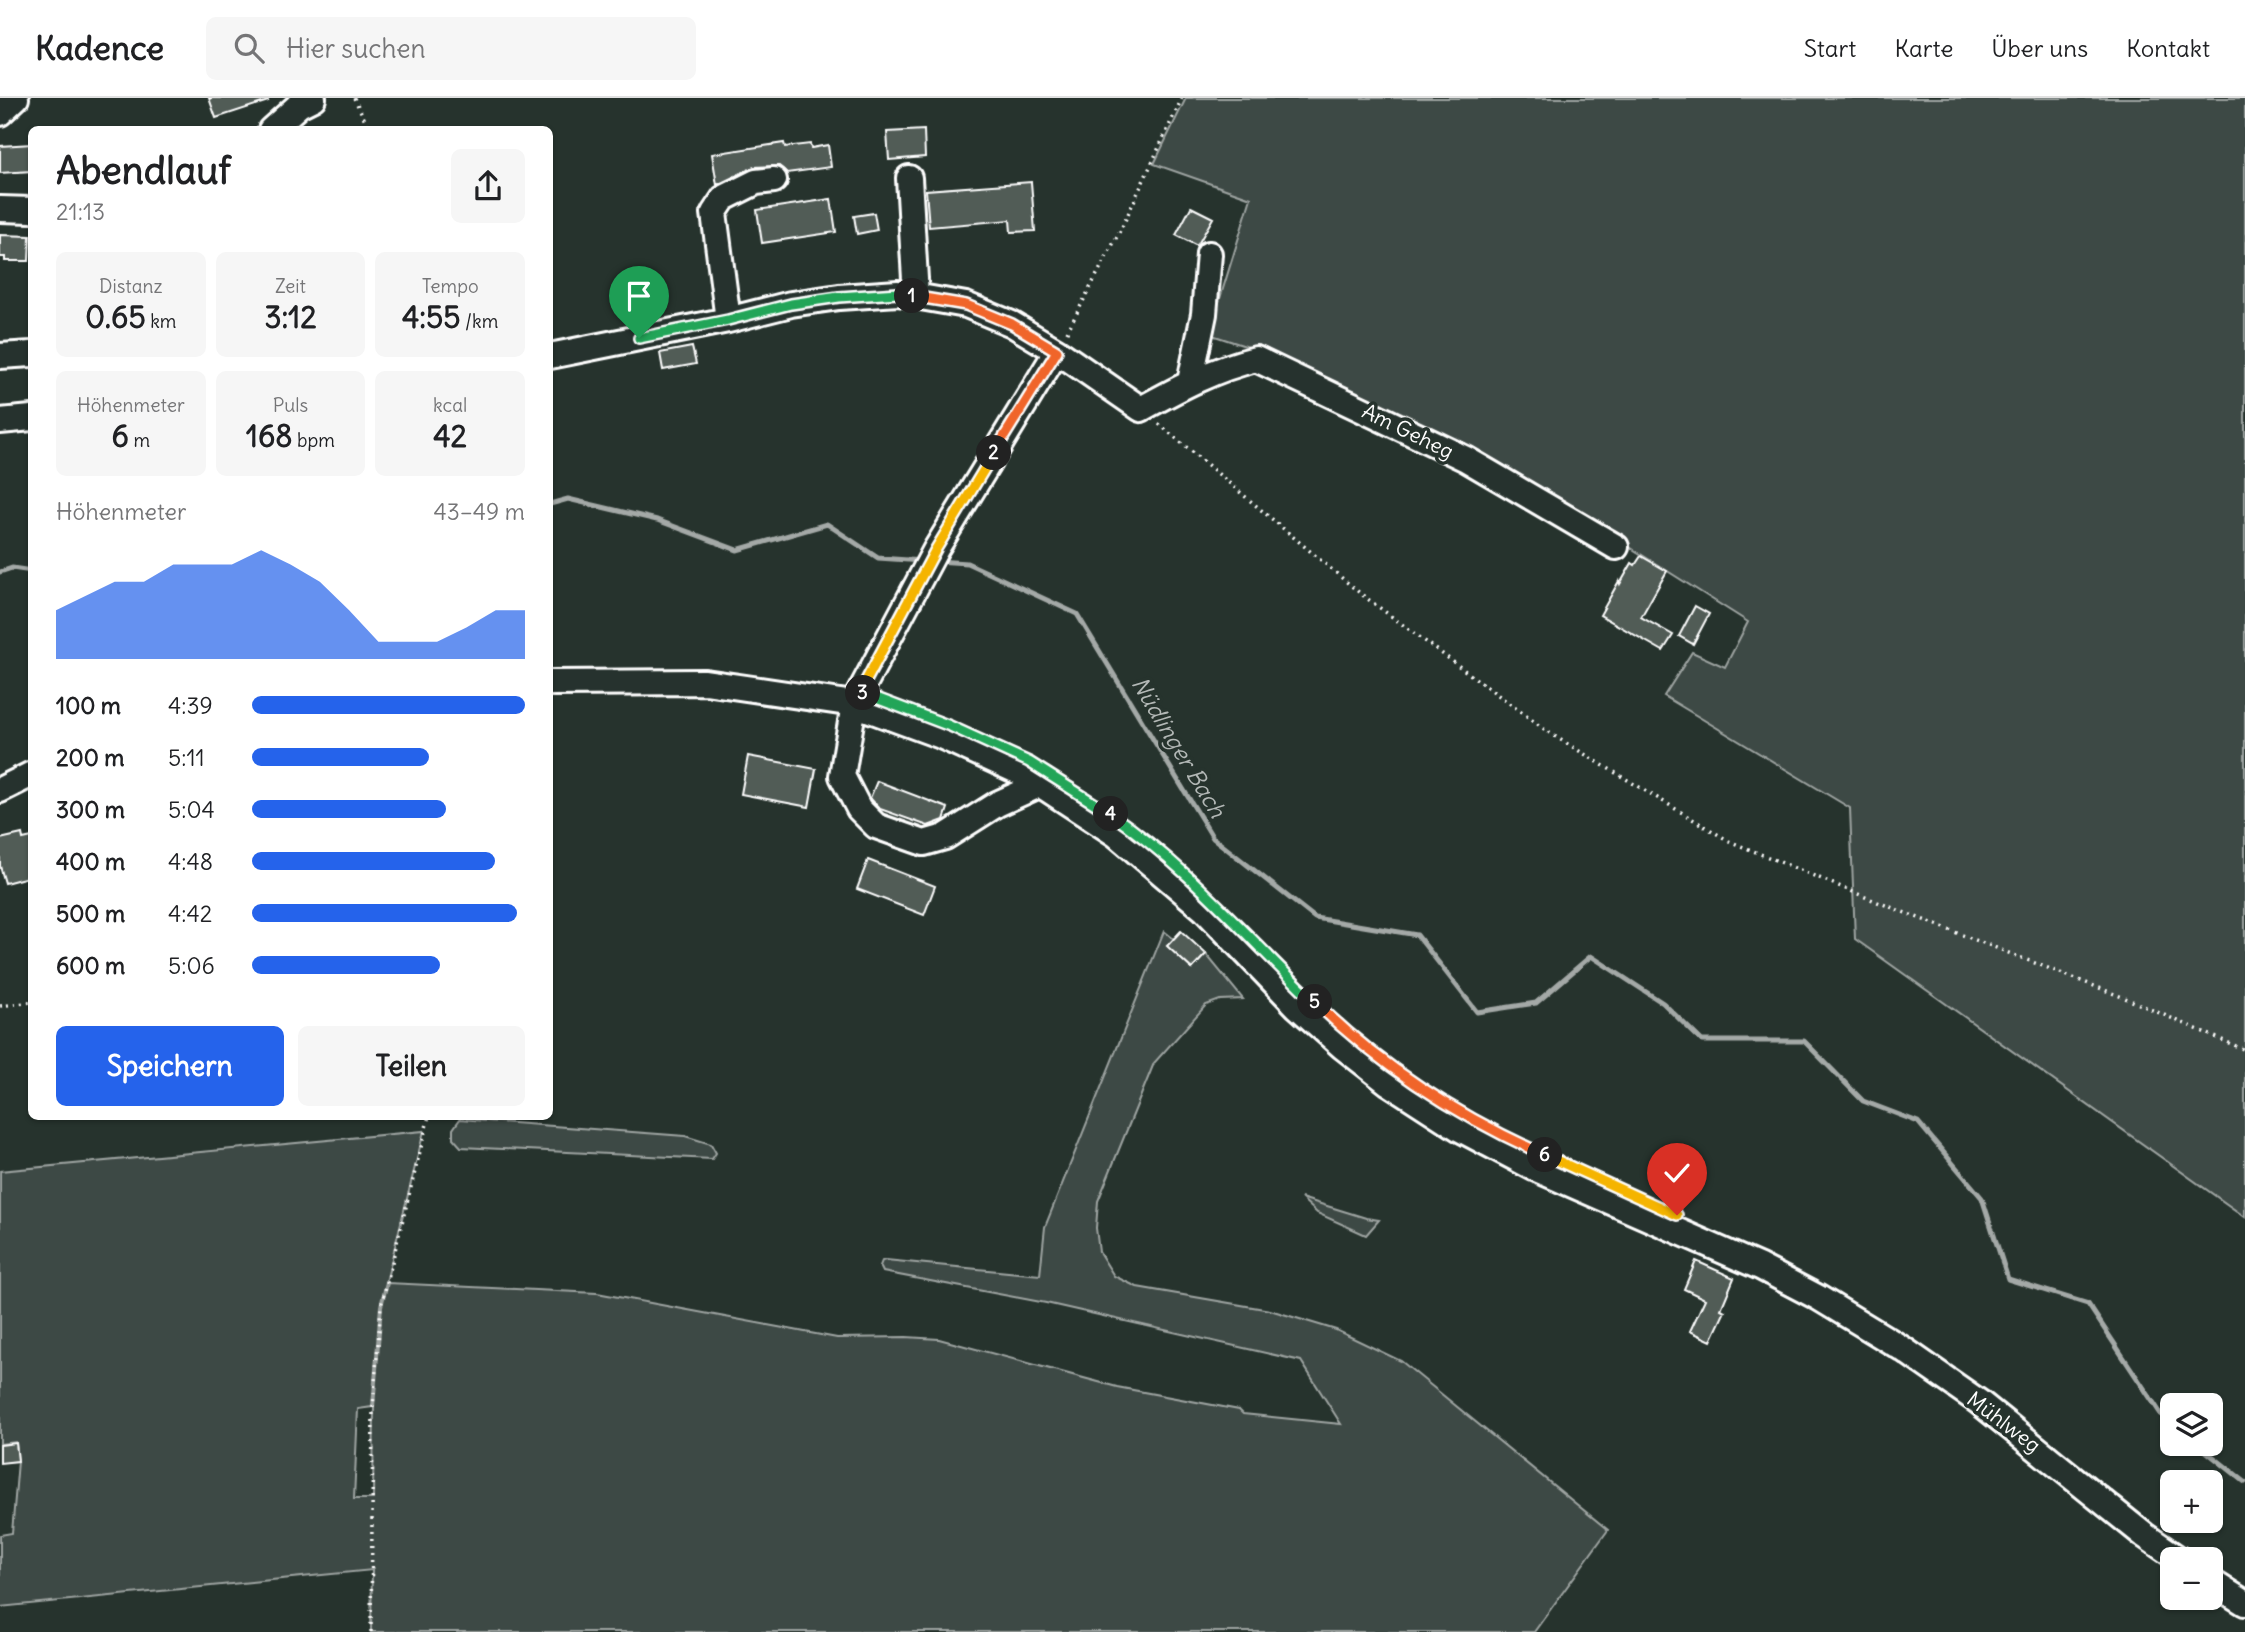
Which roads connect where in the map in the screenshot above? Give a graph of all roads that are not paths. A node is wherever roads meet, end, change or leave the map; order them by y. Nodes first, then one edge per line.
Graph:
1 (16, 98) edge
2 (313, 98) edge
3 (0, 113) edge
4 (275, 126) edge
5 (909, 177) dead end
6 (774, 180) dead end
7 (0, 209) edge
8 (28, 210) edge
9 (1209, 254) dead end
10 (916, 296) junction
11 (728, 320) junction
12 (1057, 351) junction
13 (28, 354) edge
14 (553, 355) edge
15 (0, 356) edge
16 (1190, 382) junction
17 (28, 418) edge
18 (0, 421) edge
19 (1616, 547) dead end
20 (553, 683) edge
21 (854, 704) junction
22 (28, 776) edge
23 (1041, 784) junction
24 (0, 790) edge
25 (2162, 1547) edge
26 (2223, 1589) edge
27 (2245, 1603) edge

1 - 3 street
2 - 4 street
5 - 10 street
6 - 11 street
7 - 8 street
9 - 16 street
10 - 11 street
10 - 12 street
11 - 14 street
12 - 16 street, Am Geheg
12 - 21 street
13 - 15 street
16 - 19 street, Am Geheg
17 - 18 street
20 - 21 street, Mühlweg
21 - 23 street, Mühlweg
21 - 23 street
22 - 24 street
23 - 25 street, Mühlweg
26 - 27 street

